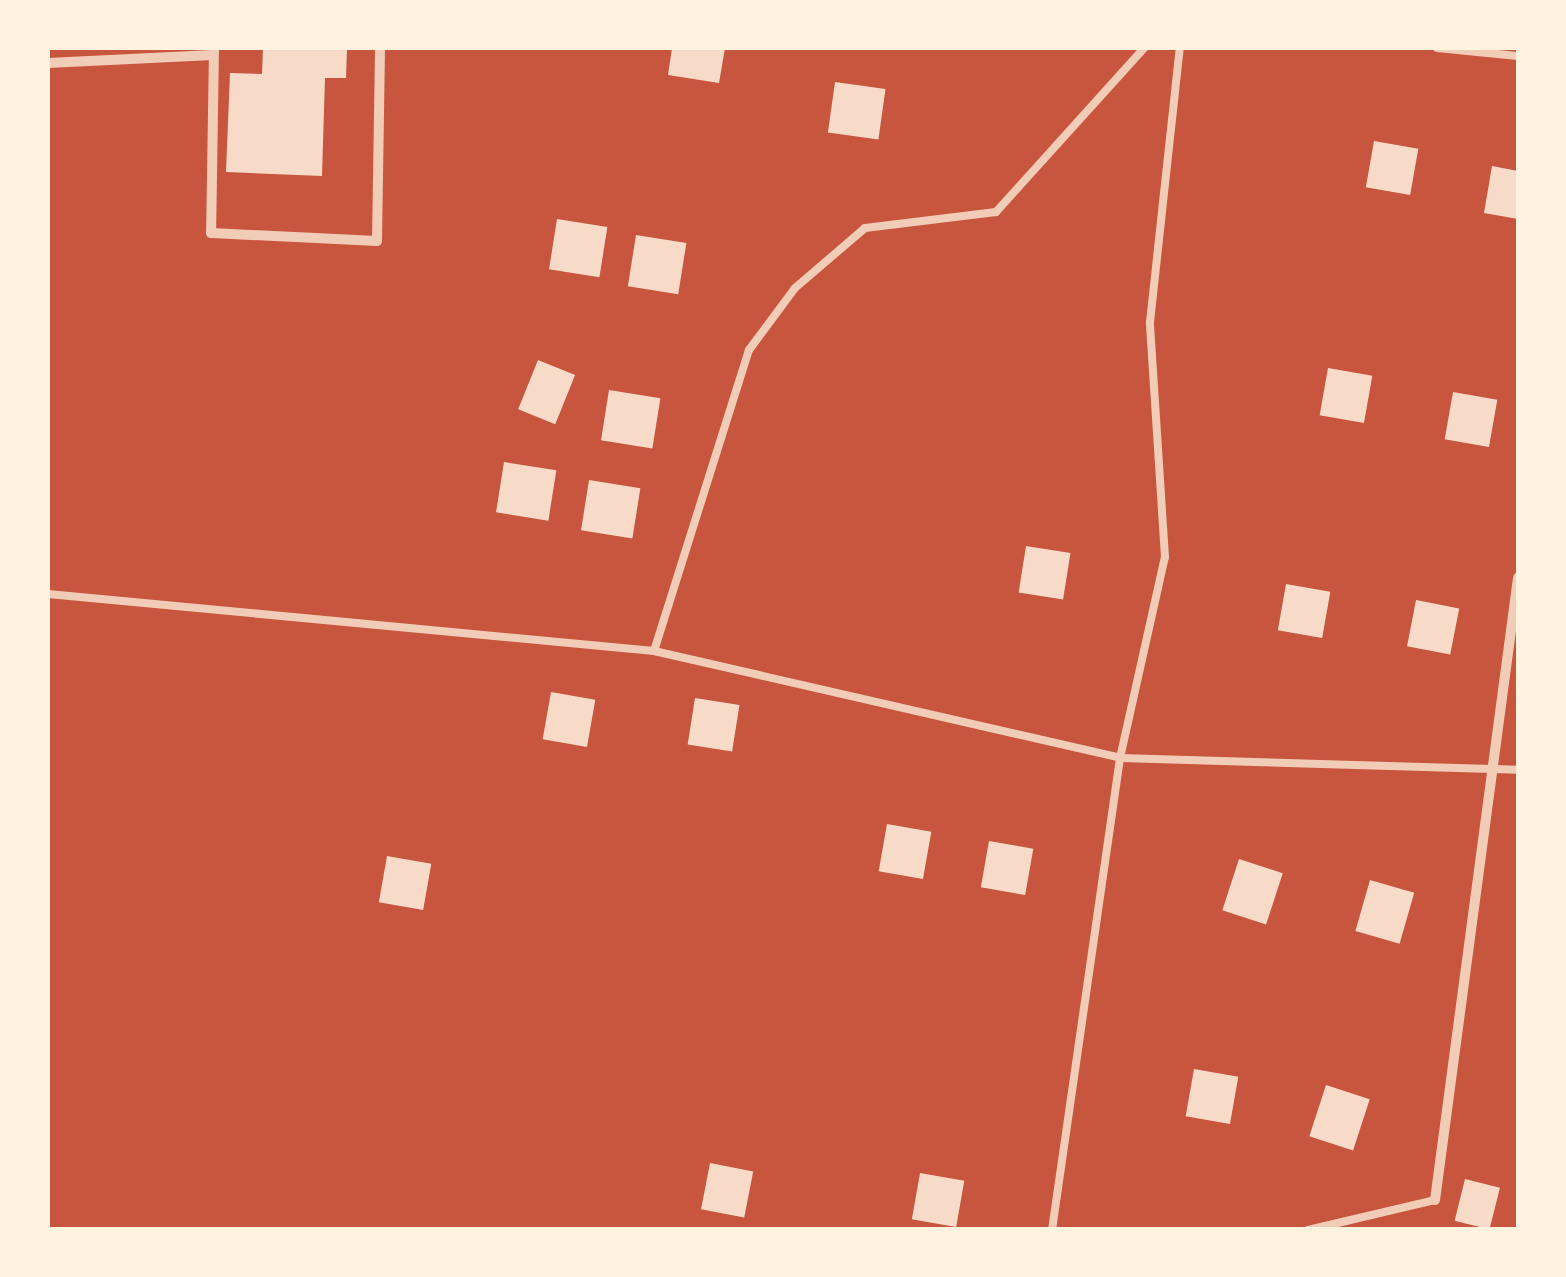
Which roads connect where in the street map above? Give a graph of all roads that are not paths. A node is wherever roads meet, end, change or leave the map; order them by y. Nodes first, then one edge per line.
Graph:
1 (380, 48) edge
2 (1144, 48) edge
3 (1180, 48) edge
4 (1436, 48) edge
5 (214, 51) edge
6 (1518, 56) edge
7 (48, 63) edge
8 (1518, 578) edge
9 (48, 594) edge
10 (654, 651) junction
11 (1120, 758) junction
12 (1490, 770) junction
13 (1518, 770) edge
14 (1435, 1200) joint
15 (1052, 1230) edge
16 (1308, 1230) edge

1 - 5 street
2 - 10 lane
3 - 11 lane
4 - 6 lane
5 - 7 street
8 - 12 street
9 - 10 lane
10 - 11 lane
11 - 12 lane
11 - 15 lane
12 - 13 lane
12 - 14 street
14 - 16 lane

